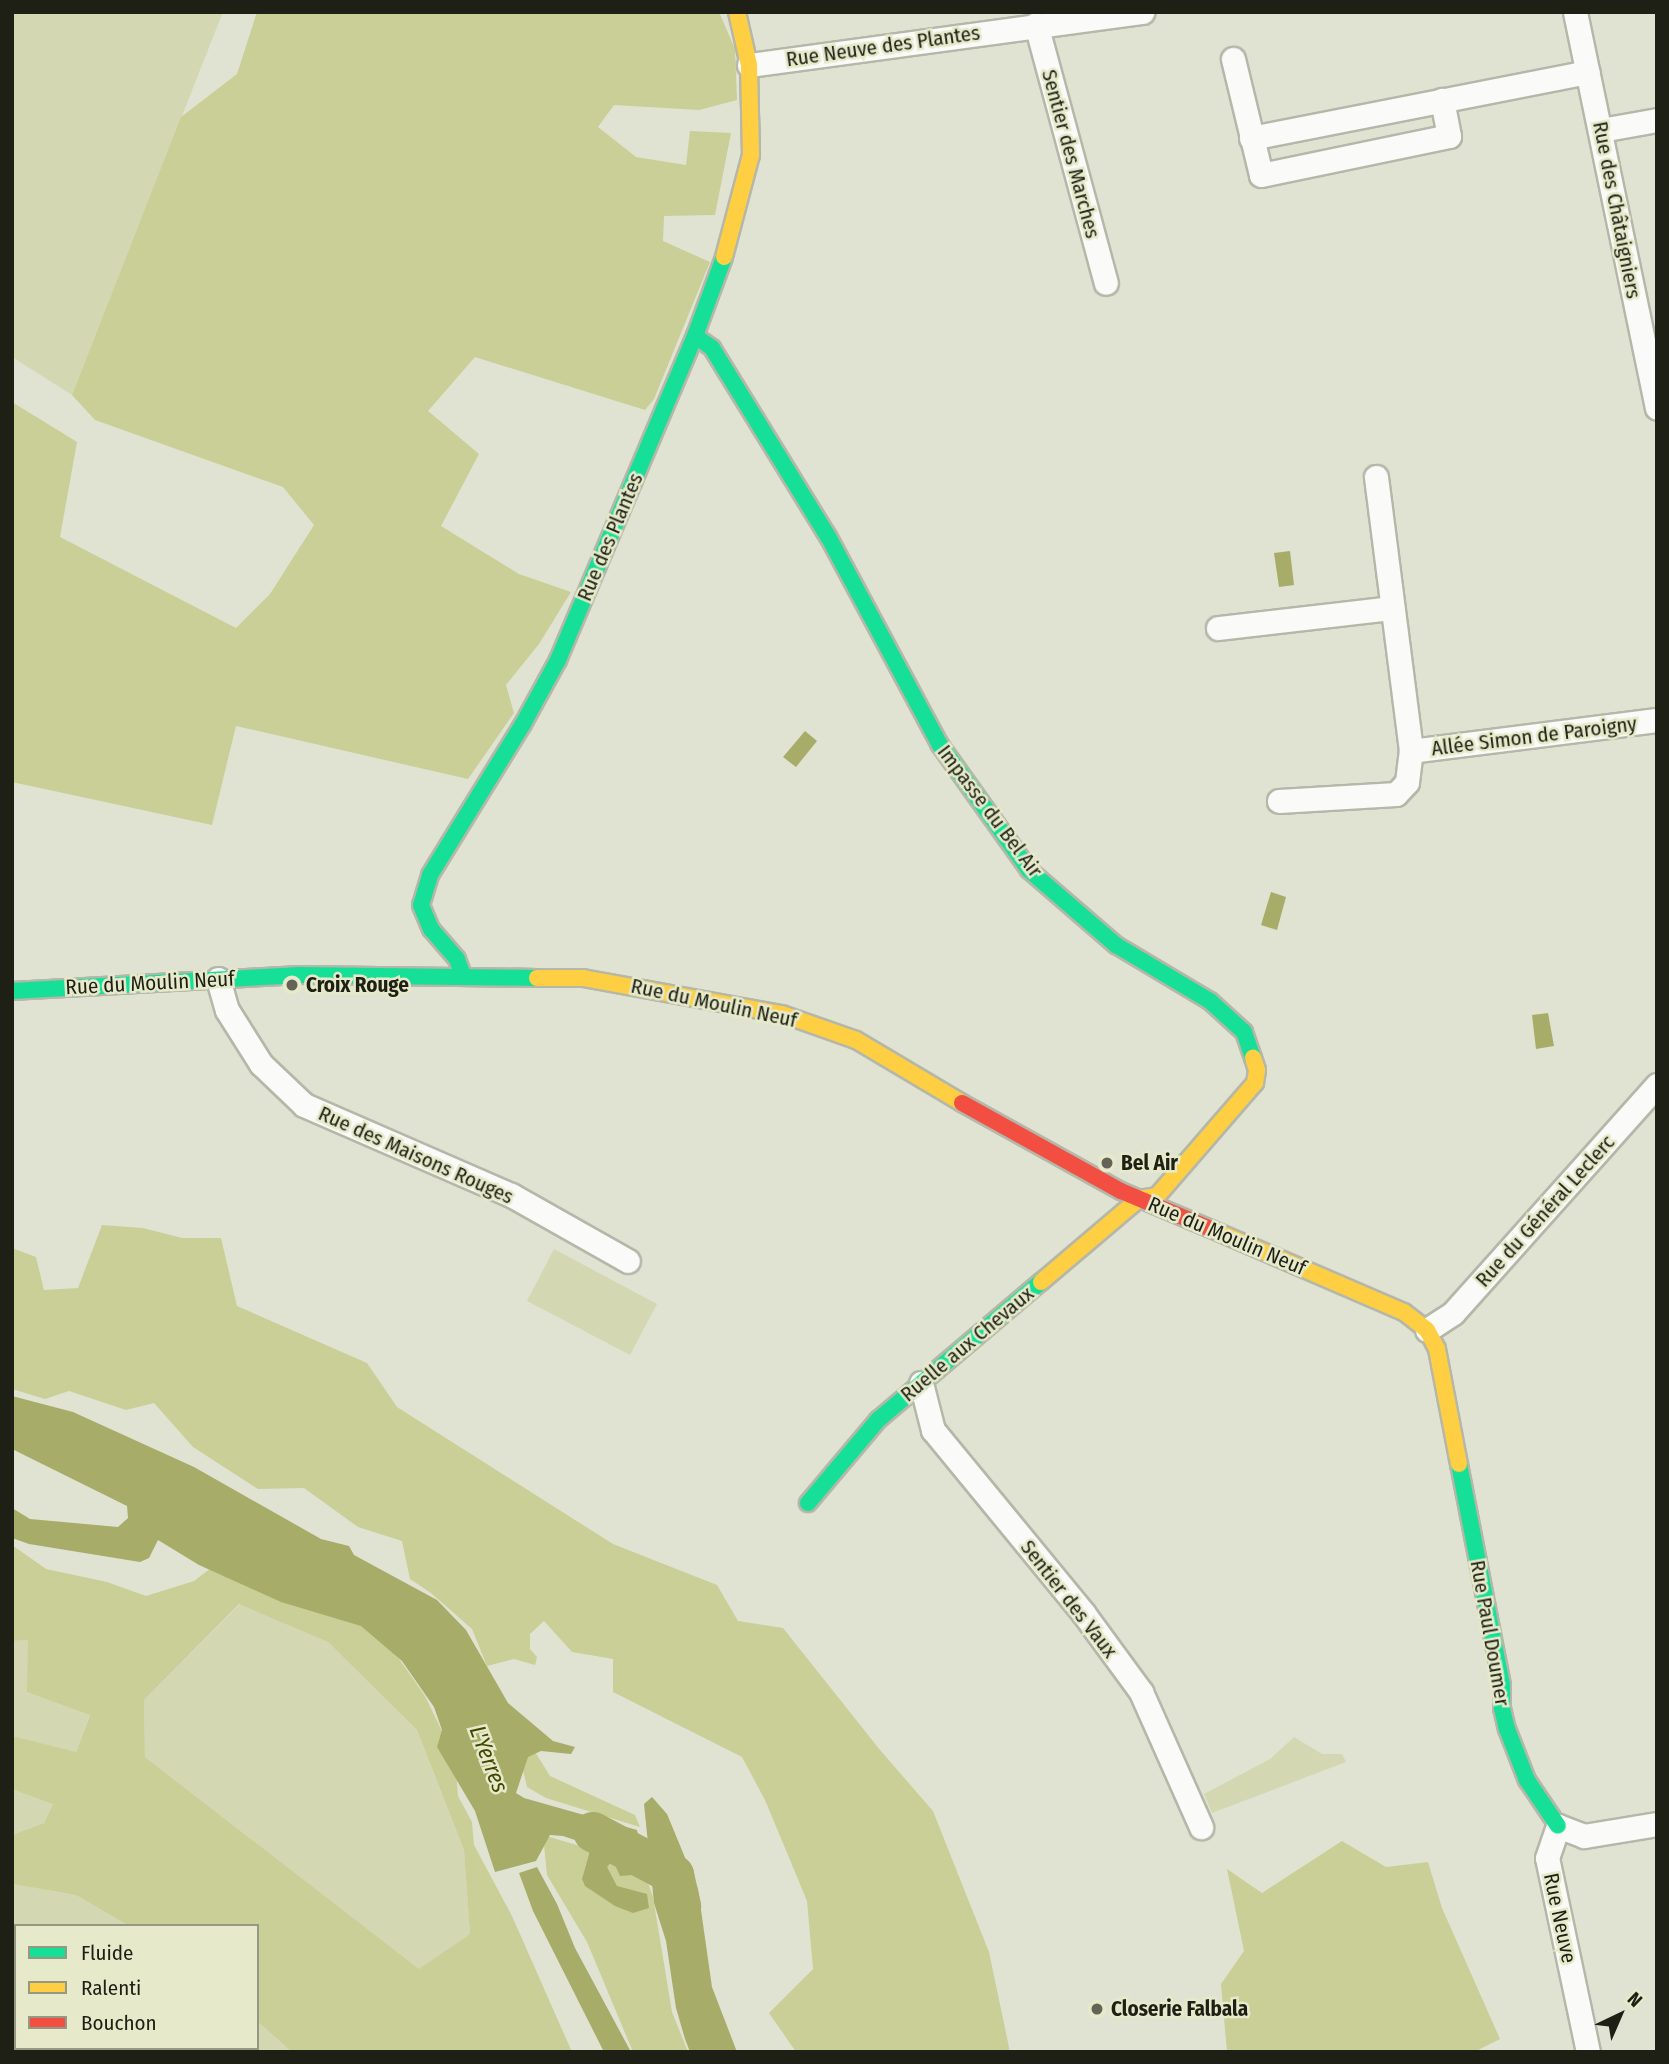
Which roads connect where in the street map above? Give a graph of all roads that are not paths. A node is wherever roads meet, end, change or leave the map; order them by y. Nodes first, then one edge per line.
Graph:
1 (737, 12) edge
2 (1142, 12) edge
3 (1575, 12) edge
4 (1036, 24) junction
5 (1233, 59) dead end
6 (749, 65) junction
7 (1588, 72) junction
8 (1442, 100) junction
9 (1657, 120) edge
10 (1601, 130) junction
11 (1251, 138) junction
12 (1106, 283) dead end
13 (695, 336) junction
14 (1657, 408) edge
15 (1376, 477) dead end
16 (1391, 608) junction
17 (1218, 628) dead end
18 (1657, 720) edge
19 (1410, 751) junction
20 (1279, 802) dead end
21 (463, 975) junction
22 (218, 979) junction
23 (12, 991) edge
24 (1657, 1085) edge
25 (1139, 1199) junction
26 (628, 1261) dead end
27 (1427, 1330) junction
28 (921, 1383) junction
29 (808, 1503) dead end
30 (1657, 1824) edge
31 (1558, 1826) junction
32 (1201, 1827) dead end
33 (1588, 2052) edge

1 - 6 street, Rue des Plantes
2 - 4 street, Rue Neuve des Plantes
3 - 7 street, Rue des Châtaigniers
4 - 6 street, Rue Neuve des Plantes
4 - 12 street, Sentier des Marches
5 - 11 street
6 - 13 street, Rue des Plantes
7 - 8 street
7 - 10 street, Rue des Châtaigniers
8 - 11 street
8 - 11 street
9 - 10 street
10 - 14 street, Rue des Châtaigniers
13 - 21 street, Rue des Plantes
13 - 25 street, Impasse du Bel Air
15 - 16 street, Allée Simon de Paroigny
16 - 17 street
16 - 19 street, Allée Simon de Paroigny
18 - 19 street, Allée Simon de Paroigny
19 - 20 street, Allée Simon de Paroigny
21 - 22 street, Rue du Moulin Neuf
21 - 25 street, Rue du Moulin Neuf
22 - 23 street, Rue du Moulin Neuf
22 - 26 street, Rue des Maisons Rouges
24 - 27 street, Rue du Général Leclerc
25 - 27 street, Rue du Moulin Neuf
25 - 28 street, Ruelle aux Chevaux
27 - 31 street, Rue Paul Doumer
28 - 29 street, Ruelle aux Chevaux
28 - 32 street, Sentier des Vaux
30 - 31 street
31 - 33 street, Rue Neuve

